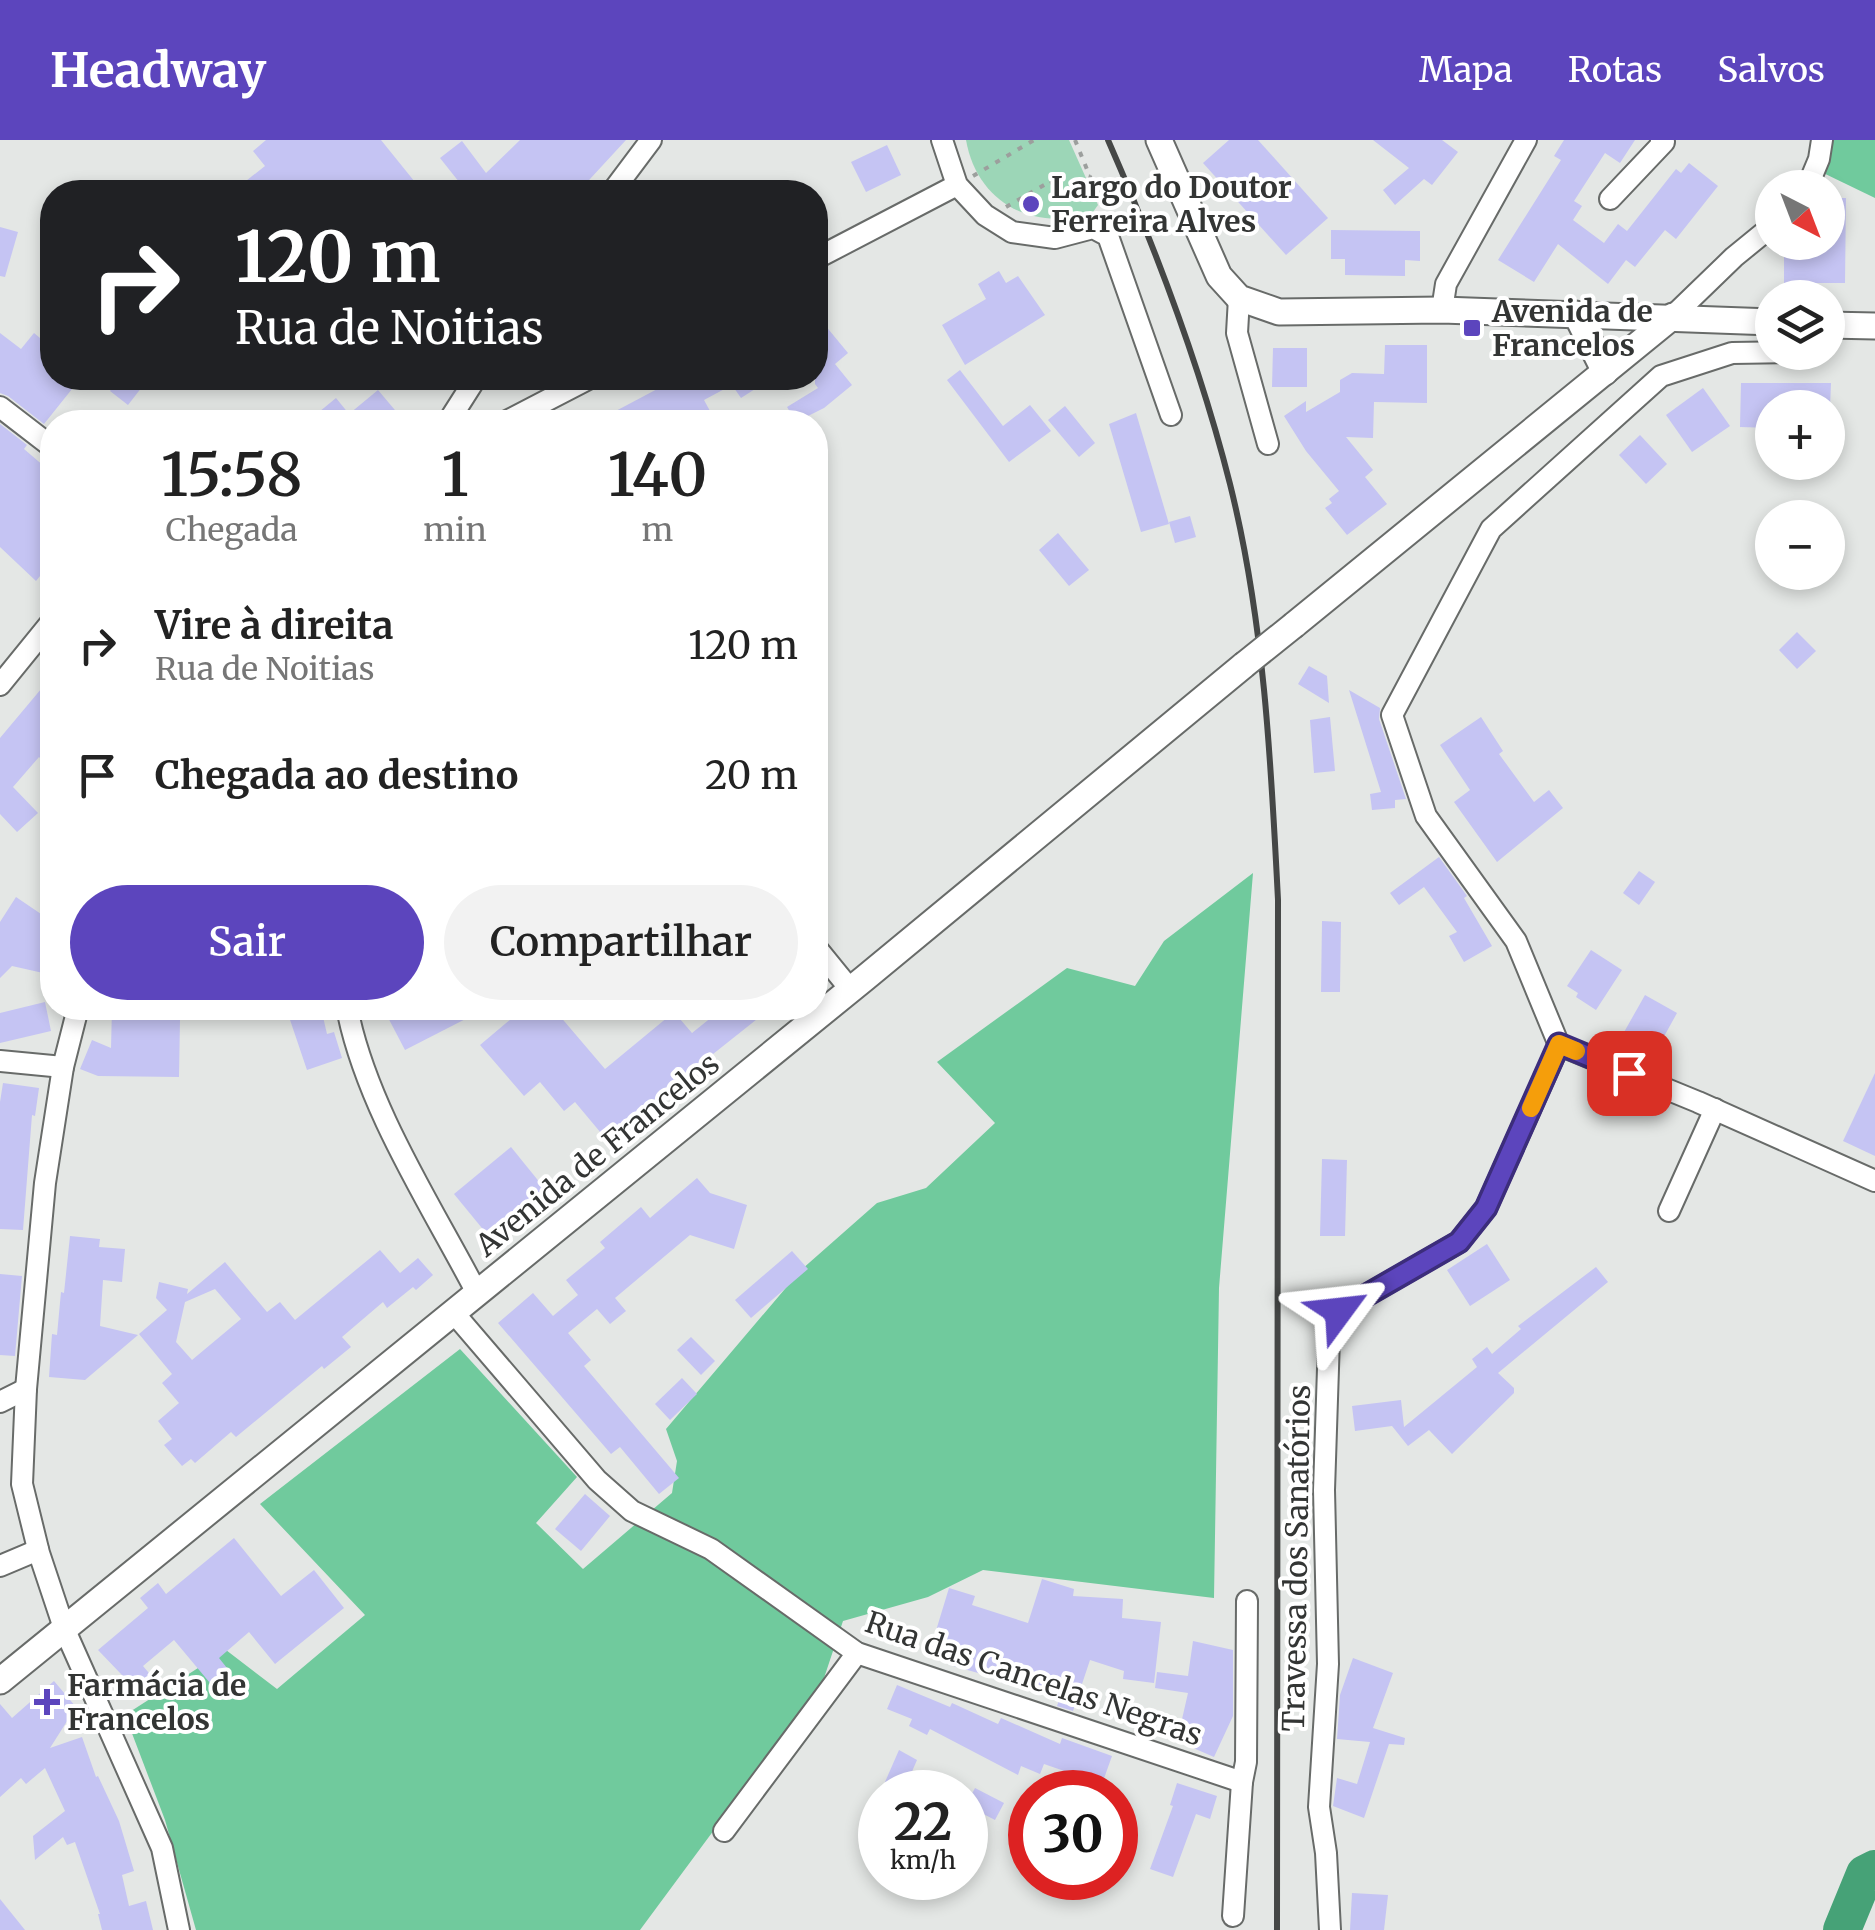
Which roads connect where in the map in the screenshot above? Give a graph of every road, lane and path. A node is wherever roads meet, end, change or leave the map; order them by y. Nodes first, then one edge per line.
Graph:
1 (651, 140) edge
2 (942, 140) edge
3 (1034, 140) edge
4 (1075, 140) edge
5 (1159, 140) edge
6 (1526, 140) edge
7 (1661, 140) edge
8 (1822, 140) edge
9 (1814, 170) edge
10 (1091, 176) junction
11 (621, 180) edge
12 (957, 184) junction
13 (1610, 199) dead end
14 (1002, 209) dead end
15 (1108, 236) junction
16 (1755, 241) edge
17 (828, 252) edge
18 (1239, 298) junction
19 (1442, 310) junction
20 (1576, 314) junction
21 (1672, 316) junction
22 (1755, 321) edge
23 (1845, 326) edge
24 (1875, 326) edge
25 (1755, 353) edge
26 (1605, 372) junction
27 (567, 390) edge
28 (0, 407) edge
29 (528, 410) edge
30 (1171, 416) dead end
31 (40, 439) edge
32 (1268, 444) dead end
33 (40, 636) edge
34 (0, 685) edge
35 (828, 962) edge
36 (850, 990) junction
37 (828, 1008) edge
38 (75, 1020) edge
39 (349, 1020) edge
40 (813, 1020) edge
41 (1559, 1044) junction
42 (0, 1061) edge
43 (64, 1067) junction
44 (1715, 1109) junction
45 (1875, 1181) edge
46 (1668, 1211) dead end
47 (477, 1293) junction
48 (452, 1312) junction
49 (26, 1389) junction
50 (0, 1402) edge
51 (38, 1550) junction
52 (0, 1566) edge
53 (1247, 1601) dead end
54 (64, 1628) junction
55 (856, 1652) junction
56 (0, 1681) edge
57 (1242, 1782) junction
58 (724, 1830) dead end
59 (1233, 1916) dead end
60 (179, 1930) edge
61 (1330, 1930) edge

1 - 11 street
2 - 12 street
3 - 12 path
4 - 10 path
5 - 18 main road
6 - 19 street
7 - 13 street
8 - 9 street
10 - 14 path
10 - 15 path
12 - 15 street
12 - 17 street
15 - 30 street
16 - 21 street
18 - 19 main road
18 - 32 street
19 - 20 main road
20 - 21 main road
20 - 26 main road
21 - 22 main road
21 - 26 main road, Avenida de Francelos
23 - 24 main road
25 - 41 street
26 - 36 main road, Avenida de Francelos, bridge
27 - 29 street
28 - 31 street
33 - 34 street
35 - 36 street
36 - 37 main road, Avenida de Francelos
38 - 43 street
39 - 47 street
40 - 47 main road, Avenida de Francelos
41 - 44 street
41 - 61 street, Travessa dos Sanatórios
42 - 43 street
43 - 49 street
44 - 45 street
44 - 46 street
47 - 48 main road, Avenida de Francelos
48 - 54 main road, Avenida de Francelos
48 - 55 street, Rua das Cancelas Negras
49 - 50 street
49 - 51 street
51 - 52 street
51 - 54 street
53 - 57 street, Rua das Cancelas Negras
54 - 56 main road, Avenida de Francelos
54 - 60 street
55 - 57 street, Rua das Cancelas Negras
55 - 58 street
57 - 59 street, Rua das Cancelas Negras

